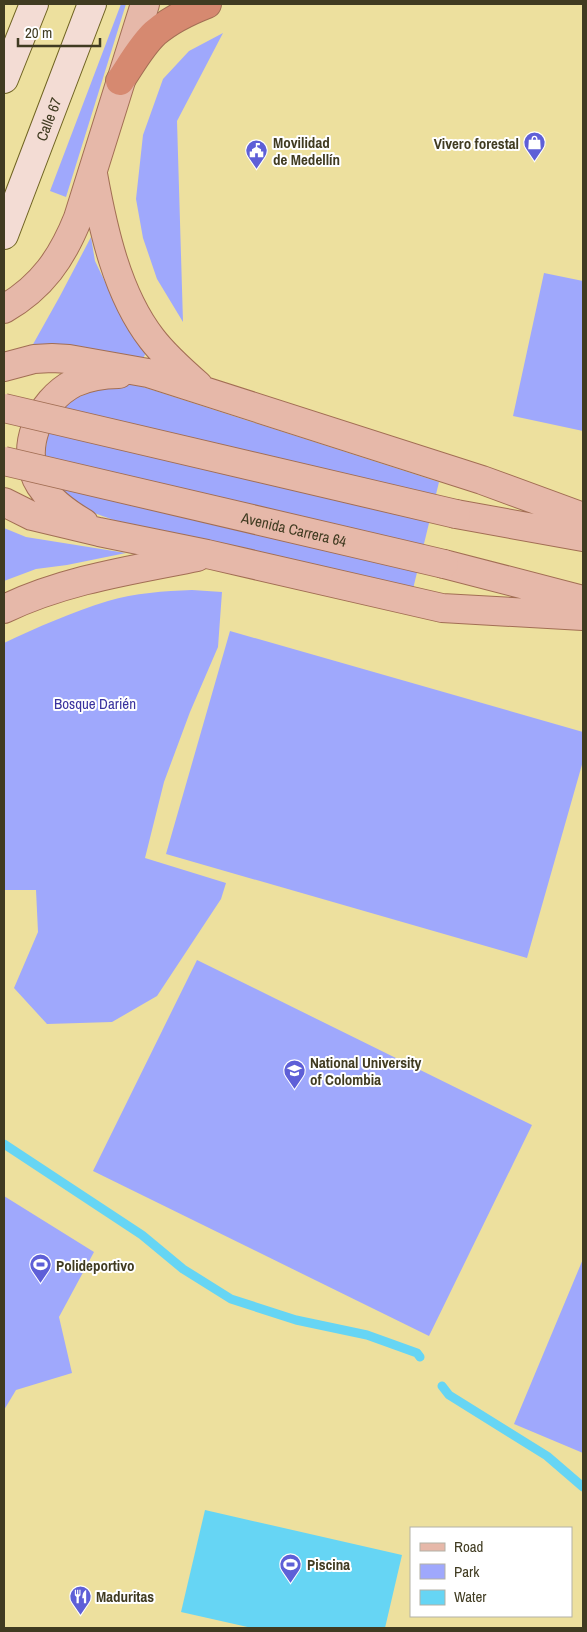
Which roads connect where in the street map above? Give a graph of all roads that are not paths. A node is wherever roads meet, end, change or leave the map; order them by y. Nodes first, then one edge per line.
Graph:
1 (34, 4) edge
2 (92, 4) edge
3 (145, 4) edge
4 (207, 4) edge
5 (4, 79) edge
6 (120, 81) junction
7 (92, 170) junction
8 (4, 235) edge
9 (34, 288) junction
10 (4, 299) edge
11 (4, 309) edge
12 (4, 367) edge
13 (148, 373) junction
14 (207, 392) junction
15 (4, 408) edge
16 (4, 462) edge
17 (4, 502) edge
18 (583, 517) edge
19 (99, 532) junction
20 (583, 537) edge
21 (207, 554) junction
22 (583, 600) edge
23 (4, 609) edge
24 (583, 616) edge

1 - 5 main road
2 - 8 main road, Calle 67
3 - 6 main road
4 - 6 highway
6 - 7 main road
7 - 9 main road
7 - 14 main road
9 - 10 main road
9 - 11 main road
12 - 13 main road
13 - 14 main road
13 - 19 main road
14 - 18 main road
15 - 20 main road, bridge
16 - 22 main road, Avenida Carrera 64, bridge
17 - 19 main road
19 - 21 main road
21 - 23 main road
21 - 24 main road

